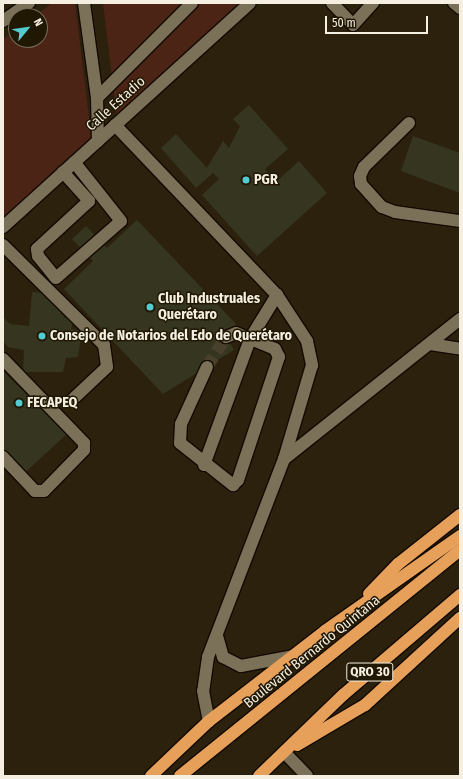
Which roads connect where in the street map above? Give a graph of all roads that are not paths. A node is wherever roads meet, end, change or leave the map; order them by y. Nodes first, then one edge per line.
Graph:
1 (29, 3) edge
2 (84, 3) edge
3 (192, 3) edge
4 (250, 3) edge
5 (332, 3) edge
6 (373, 3) edge
7 (454, 3) edge
8 (460, 8) edge
9 (3, 21) edge
10 (97, 98) junction
11 (409, 123) dead end
12 (115, 125) junction
13 (98, 141) junction
14 (74, 162) junction
15 (63, 172) junction
16 (94, 197) junction
17 (460, 221) edge
18 (3, 227) edge
19 (3, 245) edge
20 (277, 295) junction
21 (460, 319) edge
22 (226, 337) dead end
23 (250, 339) junction
24 (430, 344) junction
25 (460, 349) edge
26 (3, 359) edge
27 (207, 367) tunnel mouth
28 (72, 400) dead end
29 (3, 457) edge
30 (284, 459) junction
31 (204, 466) junction
32 (460, 515) edge
33 (460, 536) edge
34 (460, 550) edge
35 (460, 595) edge
36 (358, 607) junction
37 (460, 618) edge
38 (219, 628) junction
39 (295, 655) junction
40 (209, 721) junction
41 (284, 752) junction
42 (151, 776) edge
43 (180, 776) edge
44 (259, 776) edge
45 (307, 776) edge

1 - 9 street
2 - 10 street
3 - 10 street
4 - 12 street, Calle Estadio
5 - 6 street
7 - 8 street
10 - 13 street
11 - 17 street
12 - 13 street, Calle Estadio
12 - 20 street
13 - 14 street, Calle Estadio
14 - 15 street, Calle Estadio
14 - 16 street
15 - 16 street
15 - 18 street, Calle Estadio
16 - 16 street
19 - 28 street
20 - 23 street
20 - 30 street
21 - 24 street
22 - 23 street
23 - 31 street
23 - 31 street
24 - 25 street
24 - 30 street
26 - 29 street
27 - 31 street
30 - 38 street
32 - 36 highway
33 - 36 highway
34 - 43 highway, Boulevard Bernardo Quintana / QRO 30
35 - 41 highway, QRO 30
36 - 39 highway
37 - 41 highway
38 - 39 street
38 - 40 street
39 - 40 highway
40 - 42 highway
41 - 44 highway, QRO 30
41 - 45 street

